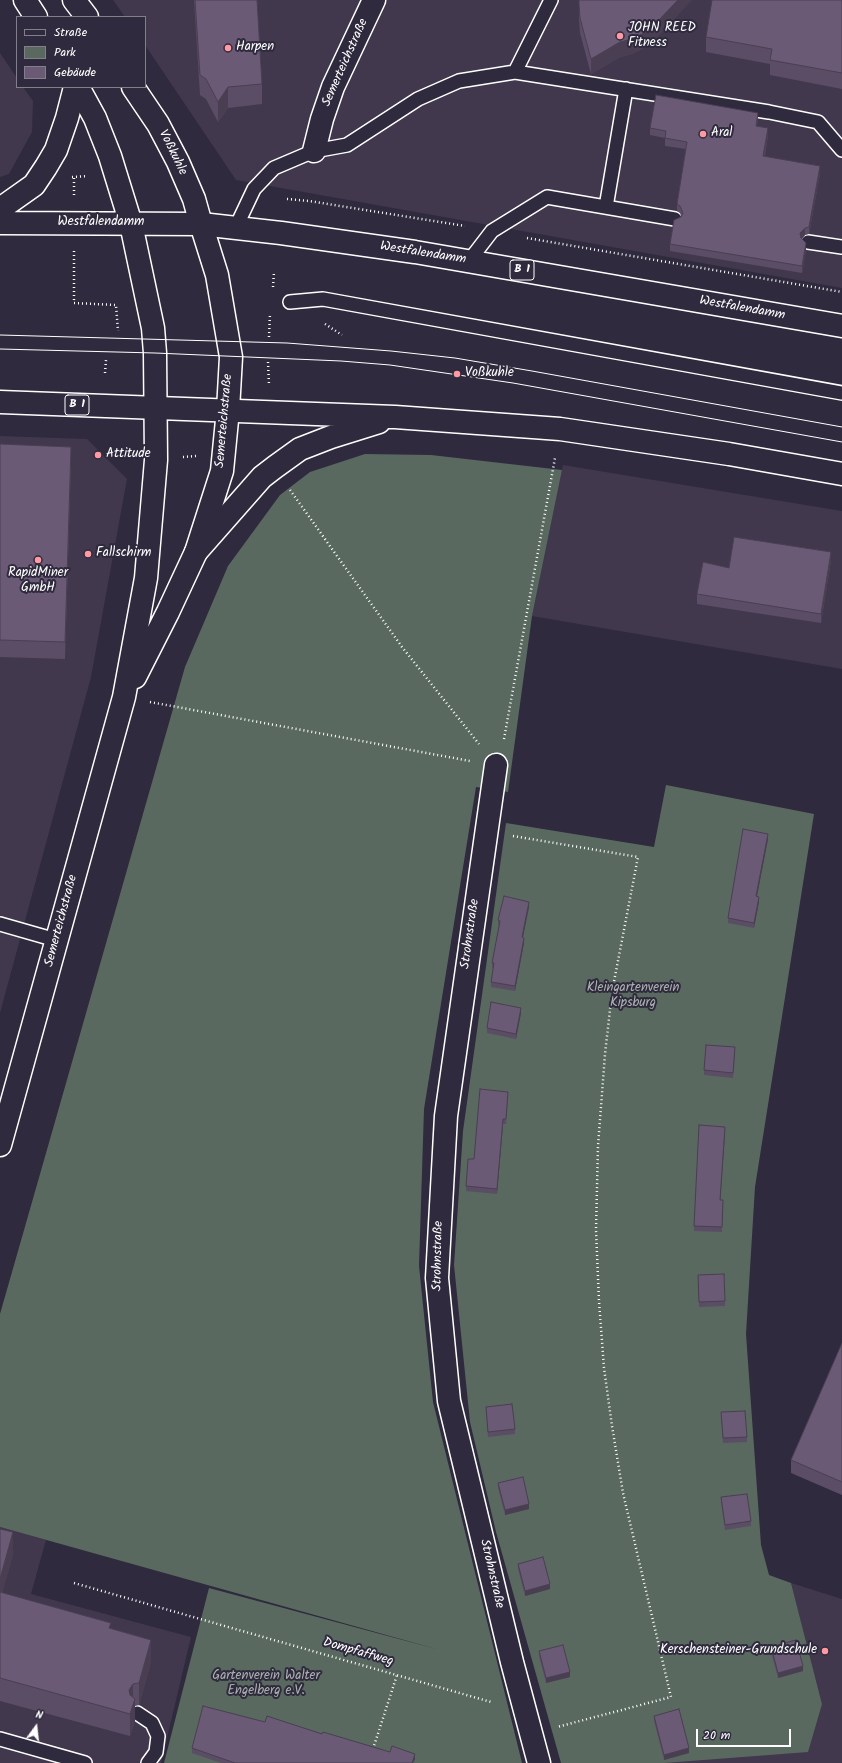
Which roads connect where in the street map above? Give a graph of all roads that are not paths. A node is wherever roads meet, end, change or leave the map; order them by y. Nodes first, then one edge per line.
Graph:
1 (25, 0) edge
2 (74, 0) edge
3 (374, 0) edge
4 (551, 0) edge
5 (35, 16) edge
6 (86, 16) edge
7 (515, 72) junction
8 (74, 88) edge
9 (79, 88) edge
10 (135, 88) edge
11 (626, 89) junction
12 (314, 150) junction
13 (842, 150) edge
14 (606, 207) junction
15 (0, 209) edge
16 (675, 219) edge
17 (0, 223) edge
18 (131, 224) junction
19 (201, 224) junction
20 (236, 227) junction
21 (808, 242) dead end
22 (842, 247) edge
23 (469, 261) junction
24 (290, 302) dead end
25 (842, 326) edge
26 (842, 393) edge
27 (0, 402) edge
28 (155, 407) junction
29 (228, 410) junction
30 (395, 416) junction
31 (842, 474) edge
32 (196, 552) junction
33 (124, 697) junction
34 (496, 765) road end
35 (0, 924) edge
36 (56, 940) junction
37 (0, 1145) edge
38 (137, 1713) edge
39 (0, 1739) edge
40 (85, 1763) edge
41 (148, 1763) edge
42 (539, 1763) edge

1 - 5 main road
2 - 6 main road
3 - 12 main road, Semerteichstraße
4 - 7 lane
7 - 11 lane
7 - 12 lane
8 - 15 main road
9 - 18 main road
10 - 19 main road, Voßkuhle
11 - 13 lane
11 - 14 lane
12 - 20 lane
14 - 16 lane
14 - 23 lane
17 - 18 main road, Westfalendamm / B 1
18 - 19 main road, Westfalendamm / B 1
18 - 28 main road, Semerteichstraße
19 - 20 main road, Westfalendamm / B 1
19 - 29 main road, Semerteichstraße
20 - 23 main road, Westfalendamm / B 1
21 - 22 lane
23 - 25 main road, Westfalendamm / B 1
24 - 26 lane
27 - 28 main road, B 1
28 - 29 main road, B 1
28 - 33 main road, Semerteichstraße
29 - 30 main road, B 1
29 - 32 main road, Semerteichstraße
30 - 31 main road, B 1
30 - 32 main road
32 - 33 main road, Semerteichstraße
33 - 36 main road, Semerteichstraße
34 - 42 main road, Strohnstraße
35 - 36 lane
36 - 37 main road, Semerteichstraße
38 - 41 lane
39 - 40 lane

